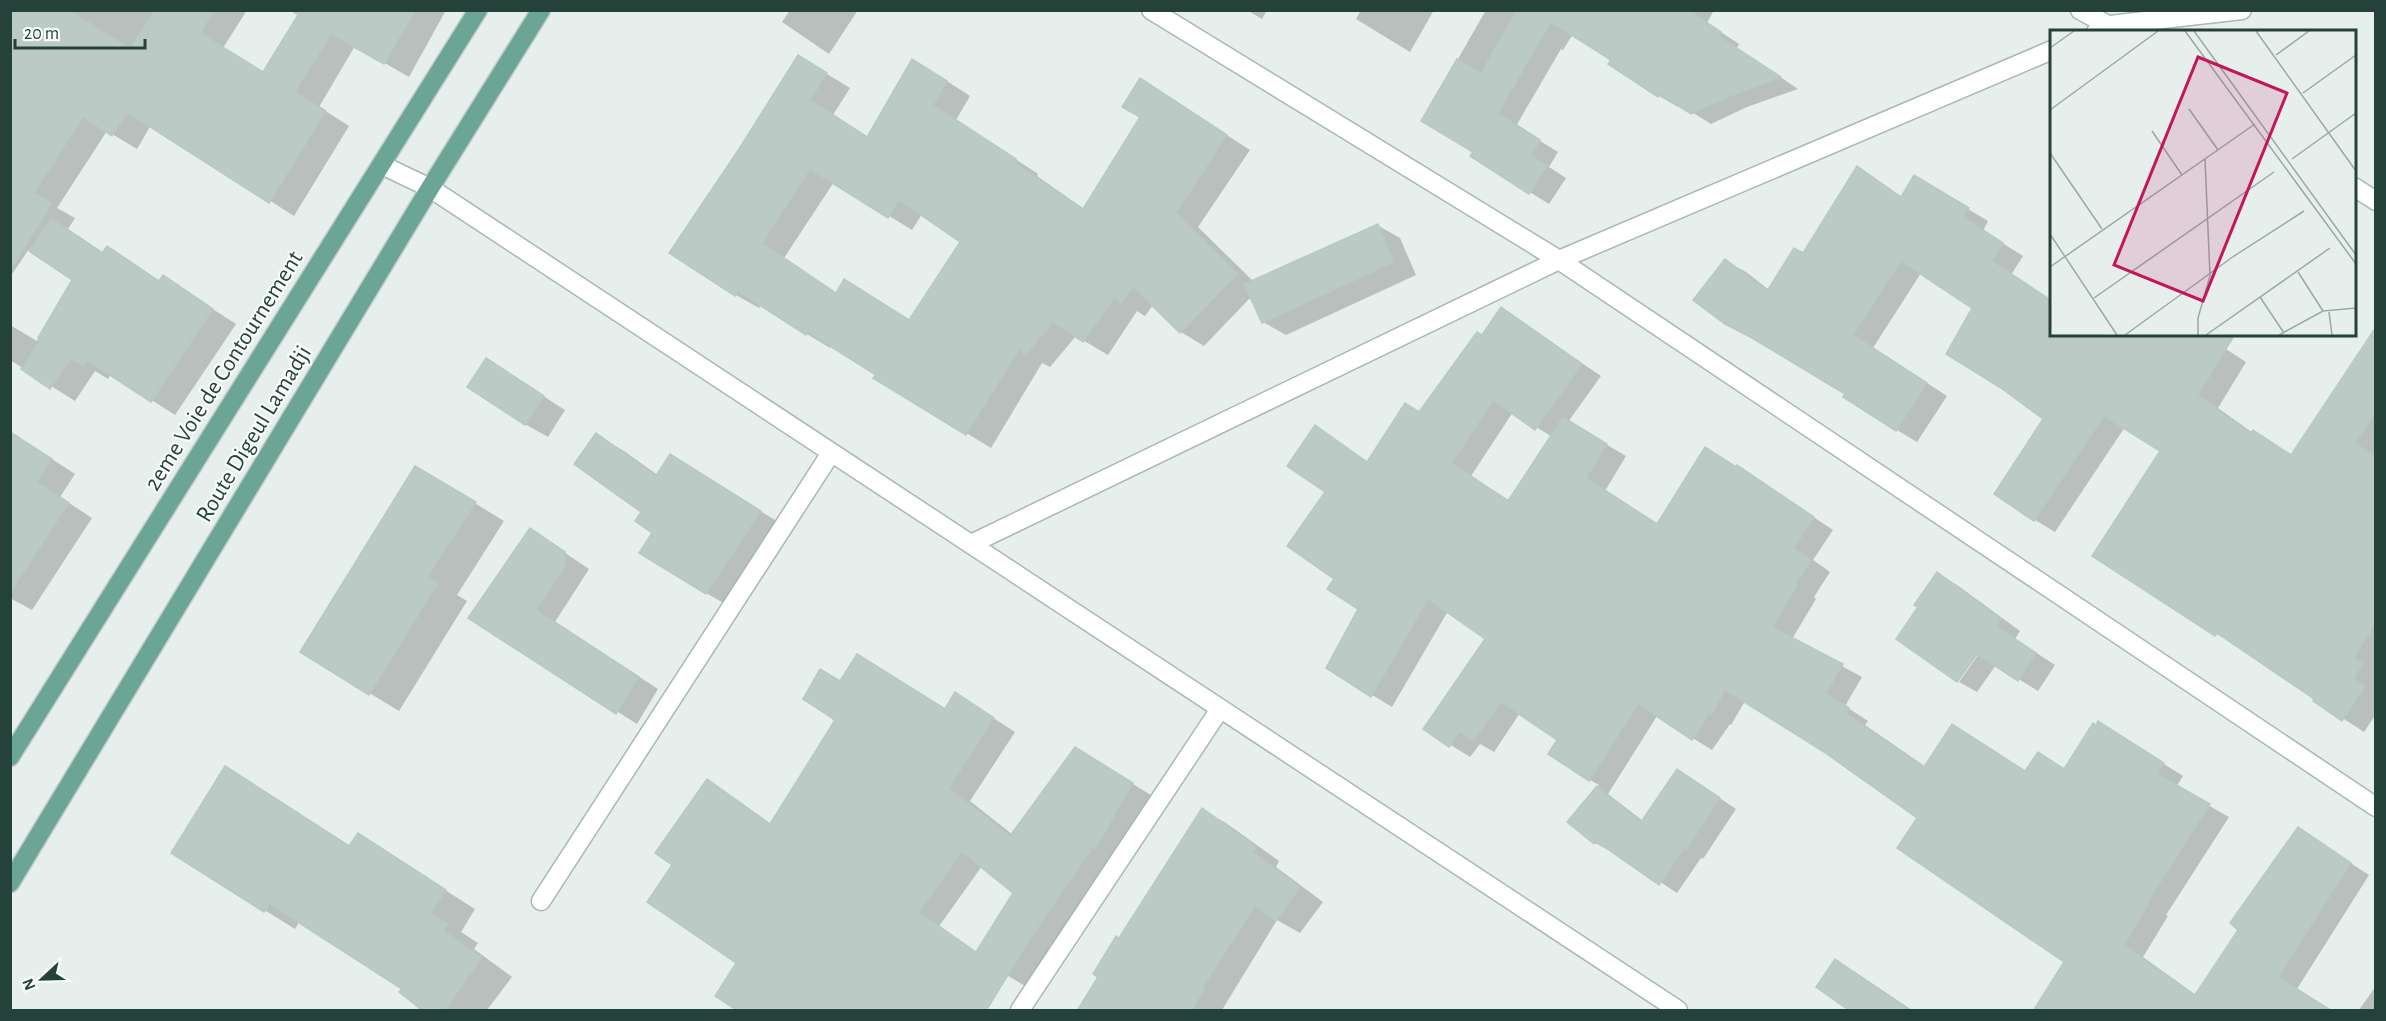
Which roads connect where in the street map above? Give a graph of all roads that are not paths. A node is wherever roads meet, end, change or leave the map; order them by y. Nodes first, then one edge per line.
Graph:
1 (478, 10) edge
2 (541, 10) edge
3 (1151, 10) edge
4 (2080, 10) edge
5 (2242, 10) edge
6 (2108, 29) edge
7 (2050, 51) edge
8 (382, 165) junction
9 (430, 188) junction
10 (2356, 188) edge
11 (2376, 201) edge
12 (1559, 260) junction
13 (831, 453) junction
14 (971, 544) junction
15 (1220, 709) junction
16 (10, 757) edge
17 (2376, 807) edge
18 (10, 883) edge
19 (541, 901) dead end
20 (1020, 1011) edge
21 (1678, 1011) edge

1 - 8 main road, 2eme Voie de Contournement
2 - 9 main road, Route Digeul Lamadji
3 - 12 street
4 - 6 street
5 - 6 street
7 - 12 street
8 - 9 street
8 - 16 main road, 2eme Voie de Contournement
9 - 13 street
9 - 18 main road, Route Digeul Lamadji
10 - 11 street
12 - 14 street
12 - 17 street
13 - 14 street
13 - 19 street
14 - 15 street
15 - 20 street
15 - 21 street

